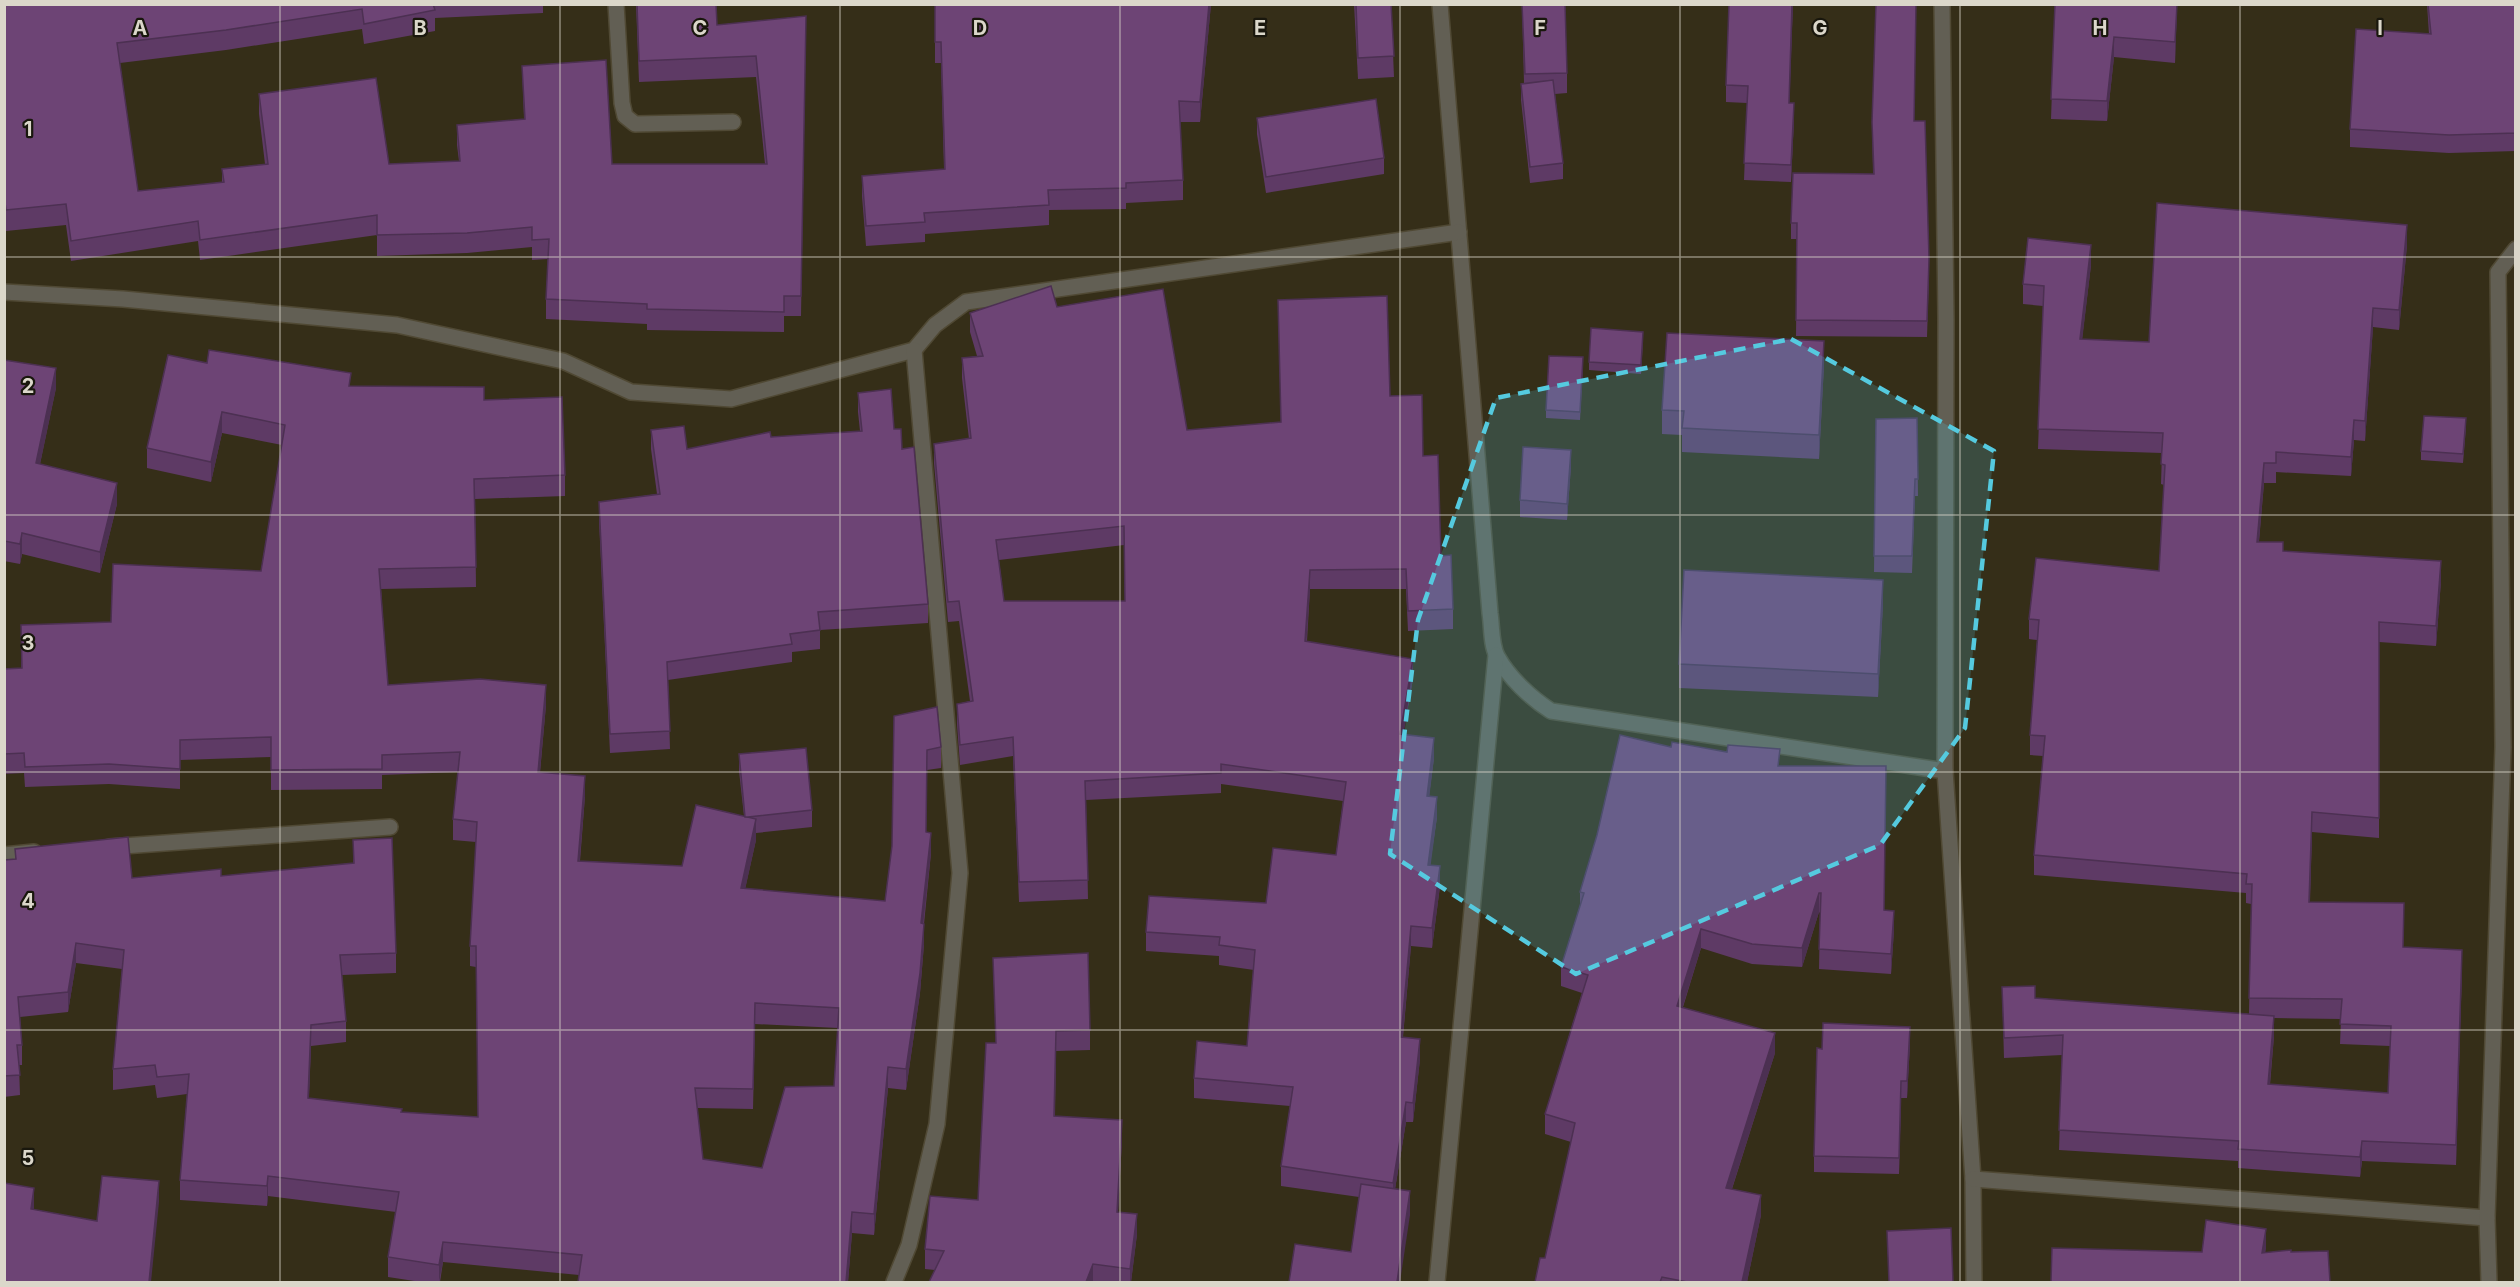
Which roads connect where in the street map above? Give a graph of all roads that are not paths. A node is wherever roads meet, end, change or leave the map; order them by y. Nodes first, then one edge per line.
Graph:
1 (616, 4) edge
2 (1440, 4) edge
3 (1942, 4) edge
4 (734, 122) dead end
5 (1459, 232) junction
6 (2516, 249) edge
7 (4, 292) edge
8 (914, 350) junction
9 (1496, 655) junction
10 (1945, 771) junction
11 (390, 827) dead end
12 (98, 848) edge
13 (51, 851) edge
14 (4, 855) edge
15 (1972, 1179) junction
16 (2487, 1218) junction
17 (894, 1282) edge
18 (1437, 1282) edge
19 (1974, 1282) edge
20 (2488, 1282) edge

1 - 4 street
2 - 5 street
3 - 10 street
5 - 8 street
5 - 9 street
6 - 16 street
7 - 8 street
8 - 17 street
9 - 10 street
9 - 18 street
10 - 15 street
11 - 12 street
13 - 14 street
15 - 16 street
15 - 19 street
16 - 20 street

